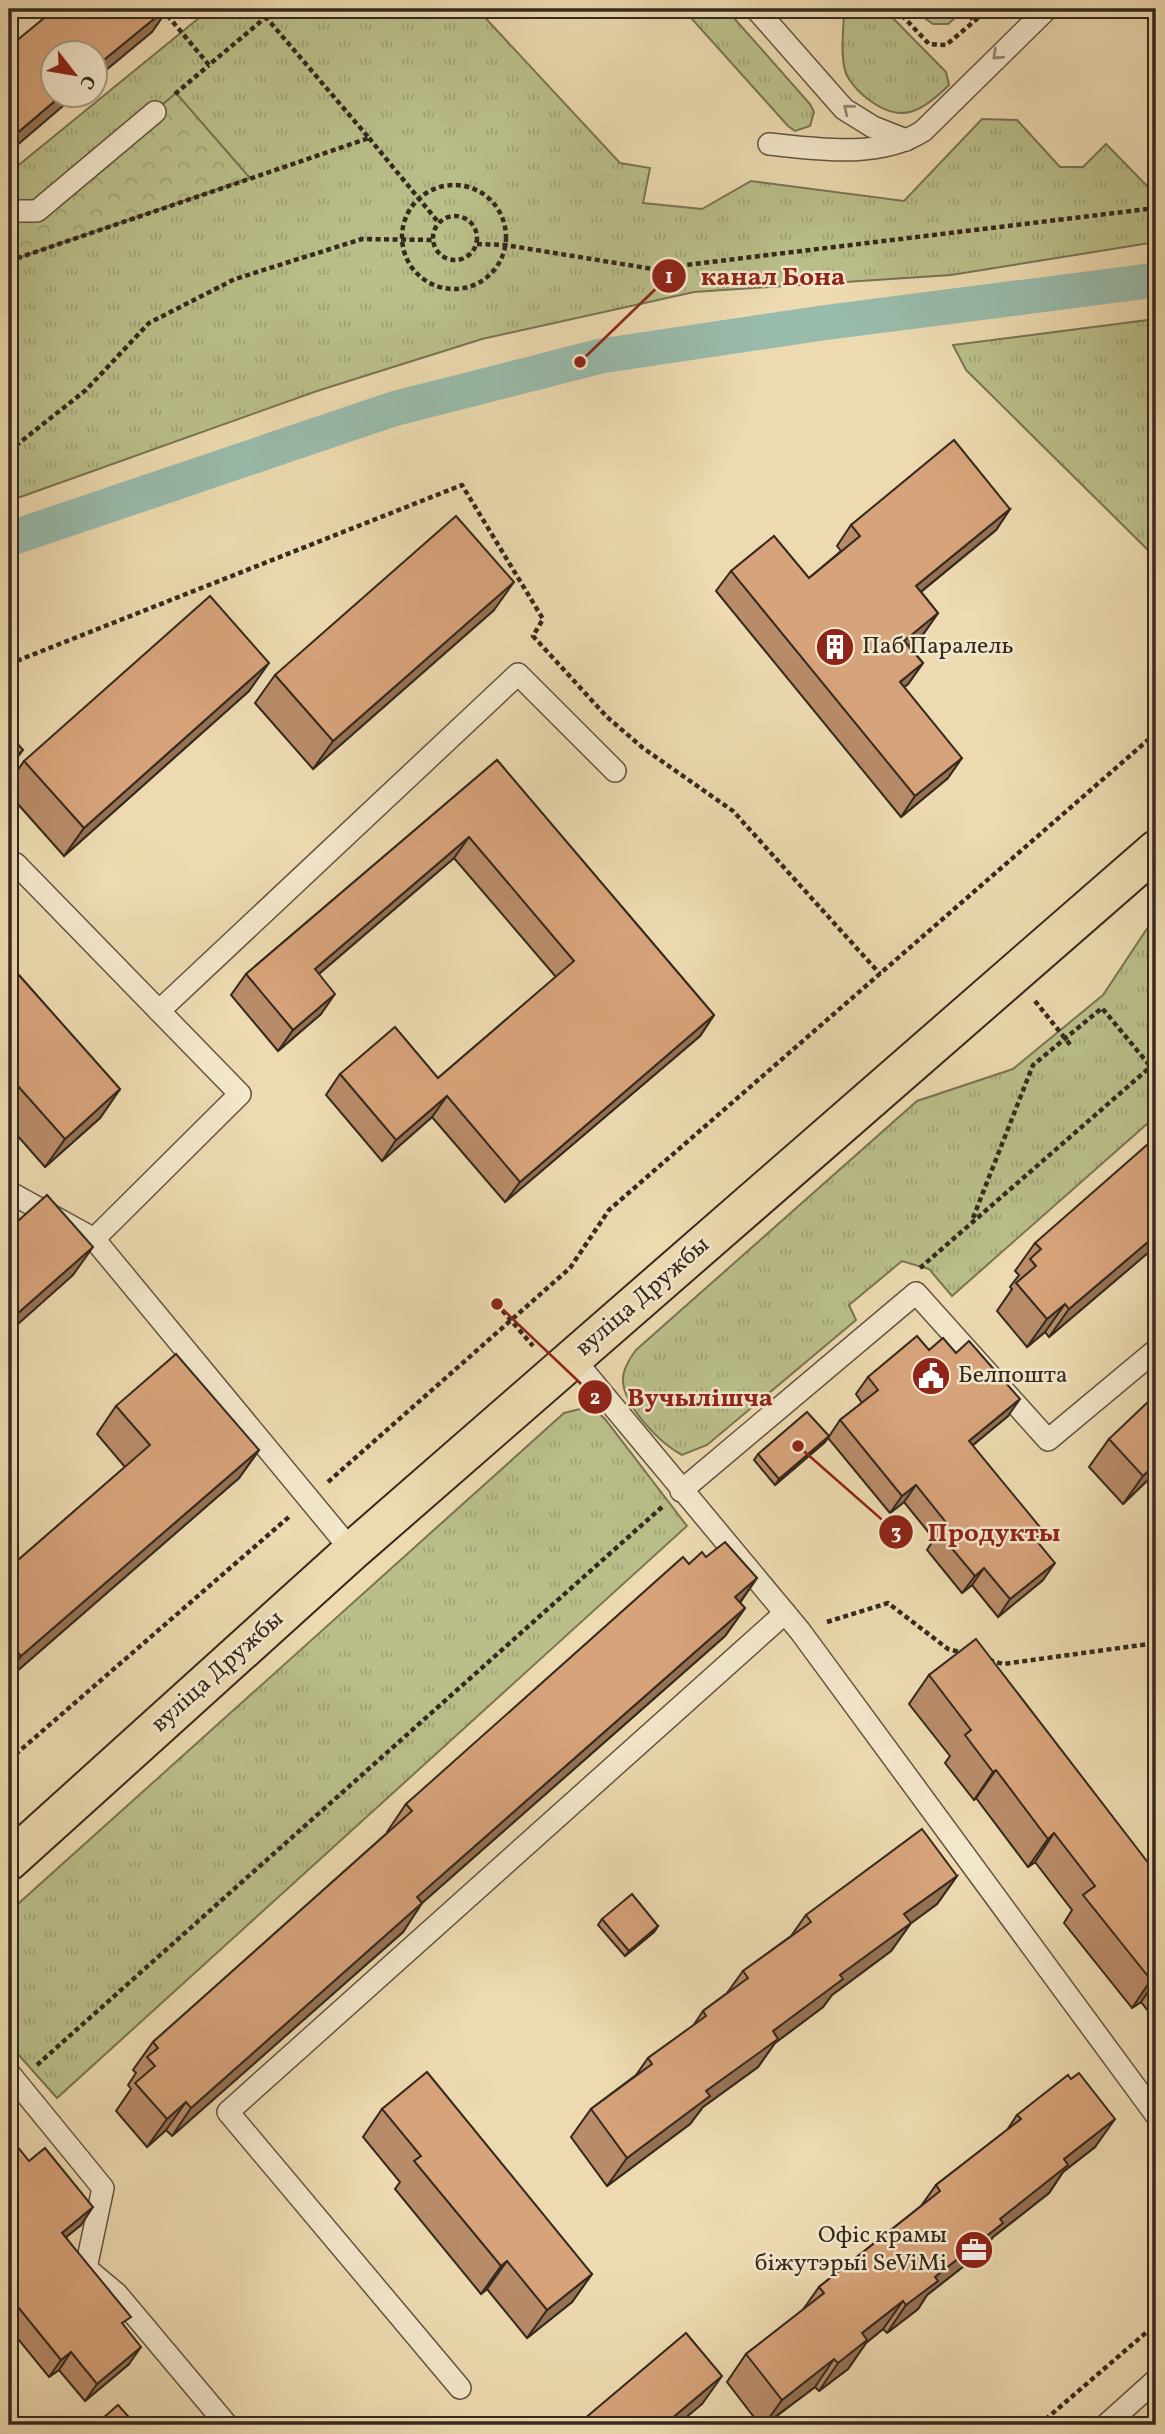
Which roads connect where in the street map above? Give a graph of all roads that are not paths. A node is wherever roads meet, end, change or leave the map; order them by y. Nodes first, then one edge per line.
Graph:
1 (756, 9) edge
2 (1047, 9) edge
3 (155, 112) road end
4 (908, 141) junction
5 (769, 144) dead end
6 (9, 211) edge
7 (615, 771) dead end
8 (1156, 850) edge
9 (16, 864) dead end
10 (159, 1011) junction
11 (9, 1192) edge
12 (94, 1239) junction
13 (1156, 1350) edge
14 (565, 1365) junction
15 (681, 1491) junction
16 (352, 1551) junction
17 (785, 1612) junction
18 (13, 1847) edge
19 (12, 2082) edge
20 (1156, 2115) edge
21 (1156, 2380) edge
22 (460, 2388) dead end
23 (227, 2425) edge
24 (1105, 2425) edge

4 -> 1 lane
2 -> 4 lane
3 - 6 lane
4 - 5 lane
7 - 10 lane
8 - 14 main road, вуліца Дружбы
9 - 10 lane
10 - 12 lane
11 - 12 lane
12 - 16 lane
13 - 15 lane
14 - 15 lane
14 - 16 main road, вуліца Дружбы
15 - 17 lane
16 - 18 main road, вуліца Дружбы
17 - 20 lane
17 - 22 lane
19 - 23 lane
21 - 24 lane

